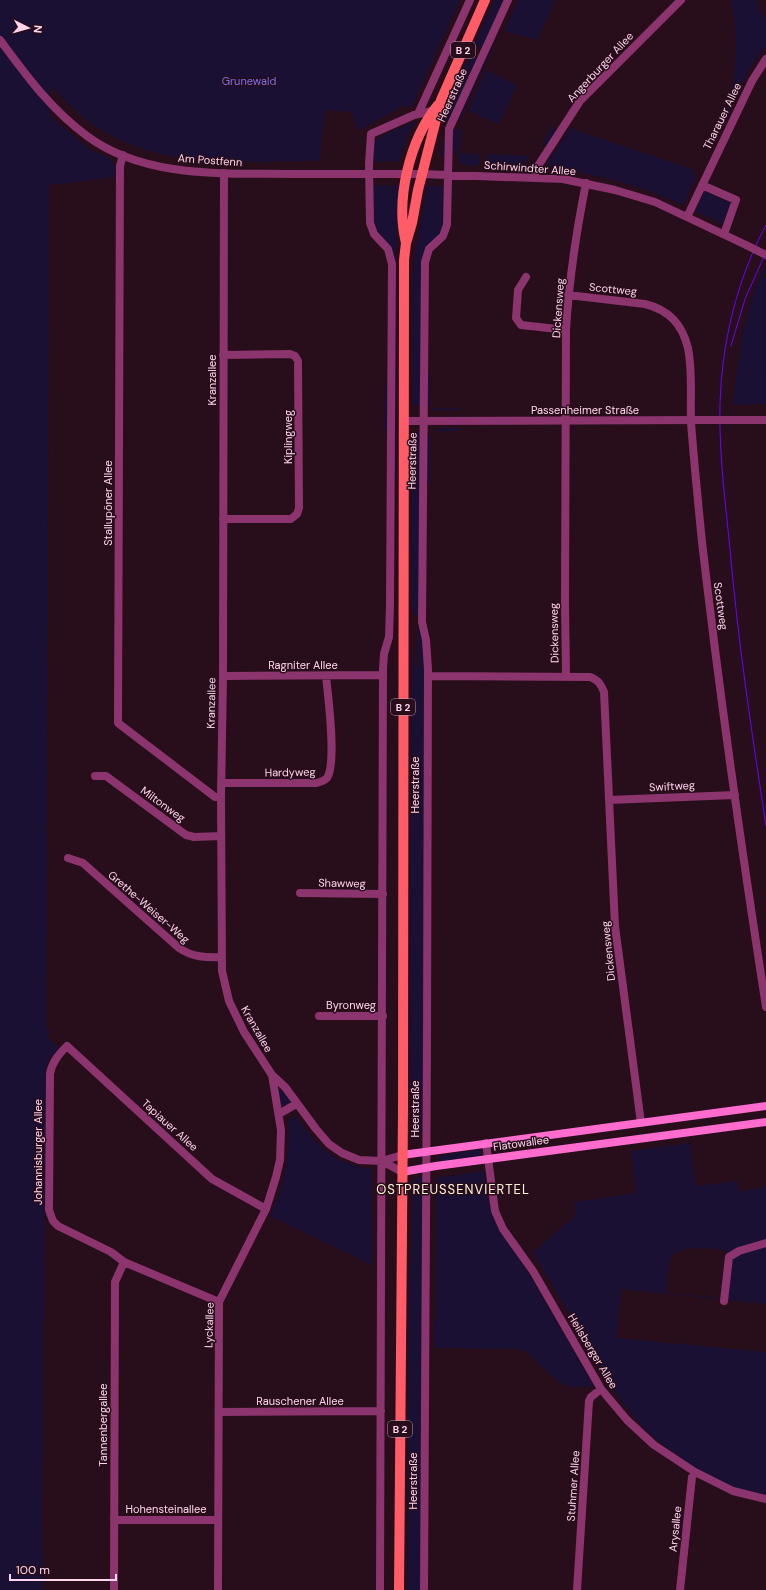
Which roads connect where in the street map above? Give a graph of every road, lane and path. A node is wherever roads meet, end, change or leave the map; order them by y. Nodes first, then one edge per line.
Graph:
1 (470, 0) edge
2 (485, 0) edge
3 (508, 0) edge
4 (681, 0) edge
5 (0, 40) edge
6 (766, 59) edge
7 (441, 100) junction
8 (432, 111) junction
9 (418, 114) junction
10 (123, 155) junction
11 (224, 173) junction
12 (369, 174) junction
13 (406, 174) junction
14 (421, 174) junction
15 (447, 174) junction
16 (535, 177) junction
17 (586, 184) junction
18 (702, 185) junction
19 (687, 217) junction
20 (724, 234) junction
21 (406, 243) junction
22 (766, 255) edge
23 (526, 277) dead end
24 (568, 295) junction
25 (566, 330) junction
26 (224, 355) junction
27 (691, 420) junction
28 (766, 420) edge
29 (404, 421) junction
30 (424, 421) junction
31 (566, 421) junction
32 (223, 519) junction
33 (383, 675) junction
34 (223, 676) junction
35 (326, 676) junction
36 (428, 676) junction
37 (566, 676) junction
38 (96, 776) dead end
39 (221, 783) junction
40 (735, 795) junction
41 (221, 797) junction
42 (609, 800) junction
43 (221, 836) junction
44 (68, 858) dead end
45 (300, 893) dead end
46 (383, 894) junction
47 (222, 957) junction
48 (766, 1007) edge
49 (319, 1016) dead end
50 (383, 1016) junction
51 (67, 1046) joint
52 (272, 1075) junction
53 (296, 1104) junction
54 (766, 1106) edge
55 (279, 1114) junction
56 (766, 1122) edge
57 (641, 1123) junction
58 (643, 1138) junction
59 (486, 1143) junction
60 (427, 1151) junction
61 (402, 1154) junction
62 (488, 1159) junction
63 (382, 1161) junction
64 (426, 1167) junction
65 (402, 1172) junction
66 (266, 1209) junction
67 (766, 1243) edge
68 (124, 1262) junction
69 (724, 1301) dead end
70 (219, 1302) junction
71 (601, 1389) junction
72 (381, 1411) junction
73 (218, 1412) junction
74 (695, 1472) junction
75 (766, 1499) edge
76 (114, 1520) junction
77 (218, 1520) junction
78 (114, 1590) edge
79 (218, 1590) edge
80 (380, 1590) edge
81 (399, 1590) edge
82 (424, 1590) edge
83 (577, 1590) edge
84 (680, 1590) edge

1 - 9 street, Heerstraße
2 - 7 main road, Heerstraße / B 2
3 - 15 street, Heerstraße
4 - 16 street, Angerburger Allee
5 - 10 street, Am Postfenn
6 - 18 street, Tharauer Allee
7 - 8 main road, Heerstraße / B 2
7 - 14 main road, Heerstraße / B 2
8 - 9 street, Heerstraße
8 - 13 main road, Heerstraße / B 2
9 - 12 street, Heerstraße
10 - 11 street, Am Postfenn
10 - 41 street, Stallupöner Allee
11 - 12 street, Am Postfenn
11 - 26 street, Kranzallee
12 - 13 street, Am Postfenn
12 - 33 street, Heerstraße
13 - 14 street, Am Postfenn
13 - 21 main road, Heerstraße / B 2
14 - 15 street, Schirwindter Allee
14 - 21 main road, Heerstraße / B 2
15 - 16 street, Schirwindter Allee
15 - 30 street, Heerstraße
16 - 17 street, Schirwindter Allee
17 - 19 street, Schirwindter Allee
17 - 24 street, Dickensweg
18 - 19 street, Tharauer Allee
18 - 20 street
19 - 20 street, Schirwindter Allee
20 - 22 street, Schirwindter Allee, bridge
21 - 29 main road, Heerstraße / B 2
23 - 25 street
24 - 25 street, Dickensweg
24 - 27 street, Scottweg
25 - 31 street, Dickensweg
26 - 32 street, Kranzallee
26 - 32 street, Kiplingweg
27 - 28 street, Passenheimer Straße, bridge
27 - 31 street, Passenheimer Straße
27 - 40 street, Scottweg
29 - 30 street, Passenheimer Straße
29 - 61 main road, Heerstraße / B 2
30 - 31 street, Passenheimer Straße
30 - 36 street, Heerstraße
31 - 37 street, Dickensweg
32 - 34 street, Kranzallee
33 - 35 street, Ragniter Allee
33 - 46 street, Heerstraße
34 - 35 street, Ragniter Allee
34 - 39 street, Kranzallee
35 - 39 street, Hardyweg
36 - 37 street
36 - 60 street, Heerstraße
37 - 42 street, Dickensweg
38 - 43 street, Miltonweg
39 - 41 street, Kranzallee
40 - 42 street, Swiftweg
40 - 48 street, Scottweg
41 - 43 street, Kranzallee
42 - 57 street, Dickensweg
43 - 47 street, Kranzallee
44 - 47 street, Grethe-Weiser-Weg
45 - 46 street, Shawweg
46 - 50 street, Heerstraße
47 - 52 street, Kranzallee
49 - 50 street, Byronweg
50 - 63 street, Heerstraße
51 - 66 street, Tapiauer Allee
51 - 68 street, Johannisburger Allee
52 - 53 street, Kranzallee
52 - 55 street, Lyckallee
53 - 55 street
53 - 63 street, Kranzallee
54 - 57 main road, Flatowallee
55 - 66 street, Lyckallee
56 - 58 main road, Flatowallee
57 - 58 main road
57 - 59 main road, Flatowallee
58 - 62 main road, Flatowallee
59 - 60 main road, Flatowallee
59 - 62 street, Heilsberger Allee
60 - 61 main road, Flatowallee
60 - 64 street, Heerstraße
61 - 63 street
61 - 65 main road, Heerstraße / B 2
62 - 64 main road, Flatowallee
62 - 71 street, Heilsberger Allee
63 - 65 street
63 - 72 street, Heerstraße
64 - 65 main road, Flatowallee
64 - 82 street, Heerstraße
65 - 81 main road, Heerstraße / B 2
66 - 70 street, Lyckallee
67 - 69 street
68 - 70 street, Johannisburger Allee
68 - 76 street, Tannenbergallee
70 - 73 street, Lyckallee
71 - 74 street, Heilsberger Allee
71 - 83 street, Stuhmer Allee
72 - 73 street, Rauschener Allee
72 - 80 street, Heerstraße
73 - 77 street, Lyckallee
74 - 75 street, Heilsberger Allee
74 - 84 street, Arysallee
76 - 77 street, Hohensteinallee
76 - 78 street, Tannenbergallee
77 - 79 street, Lyckallee

